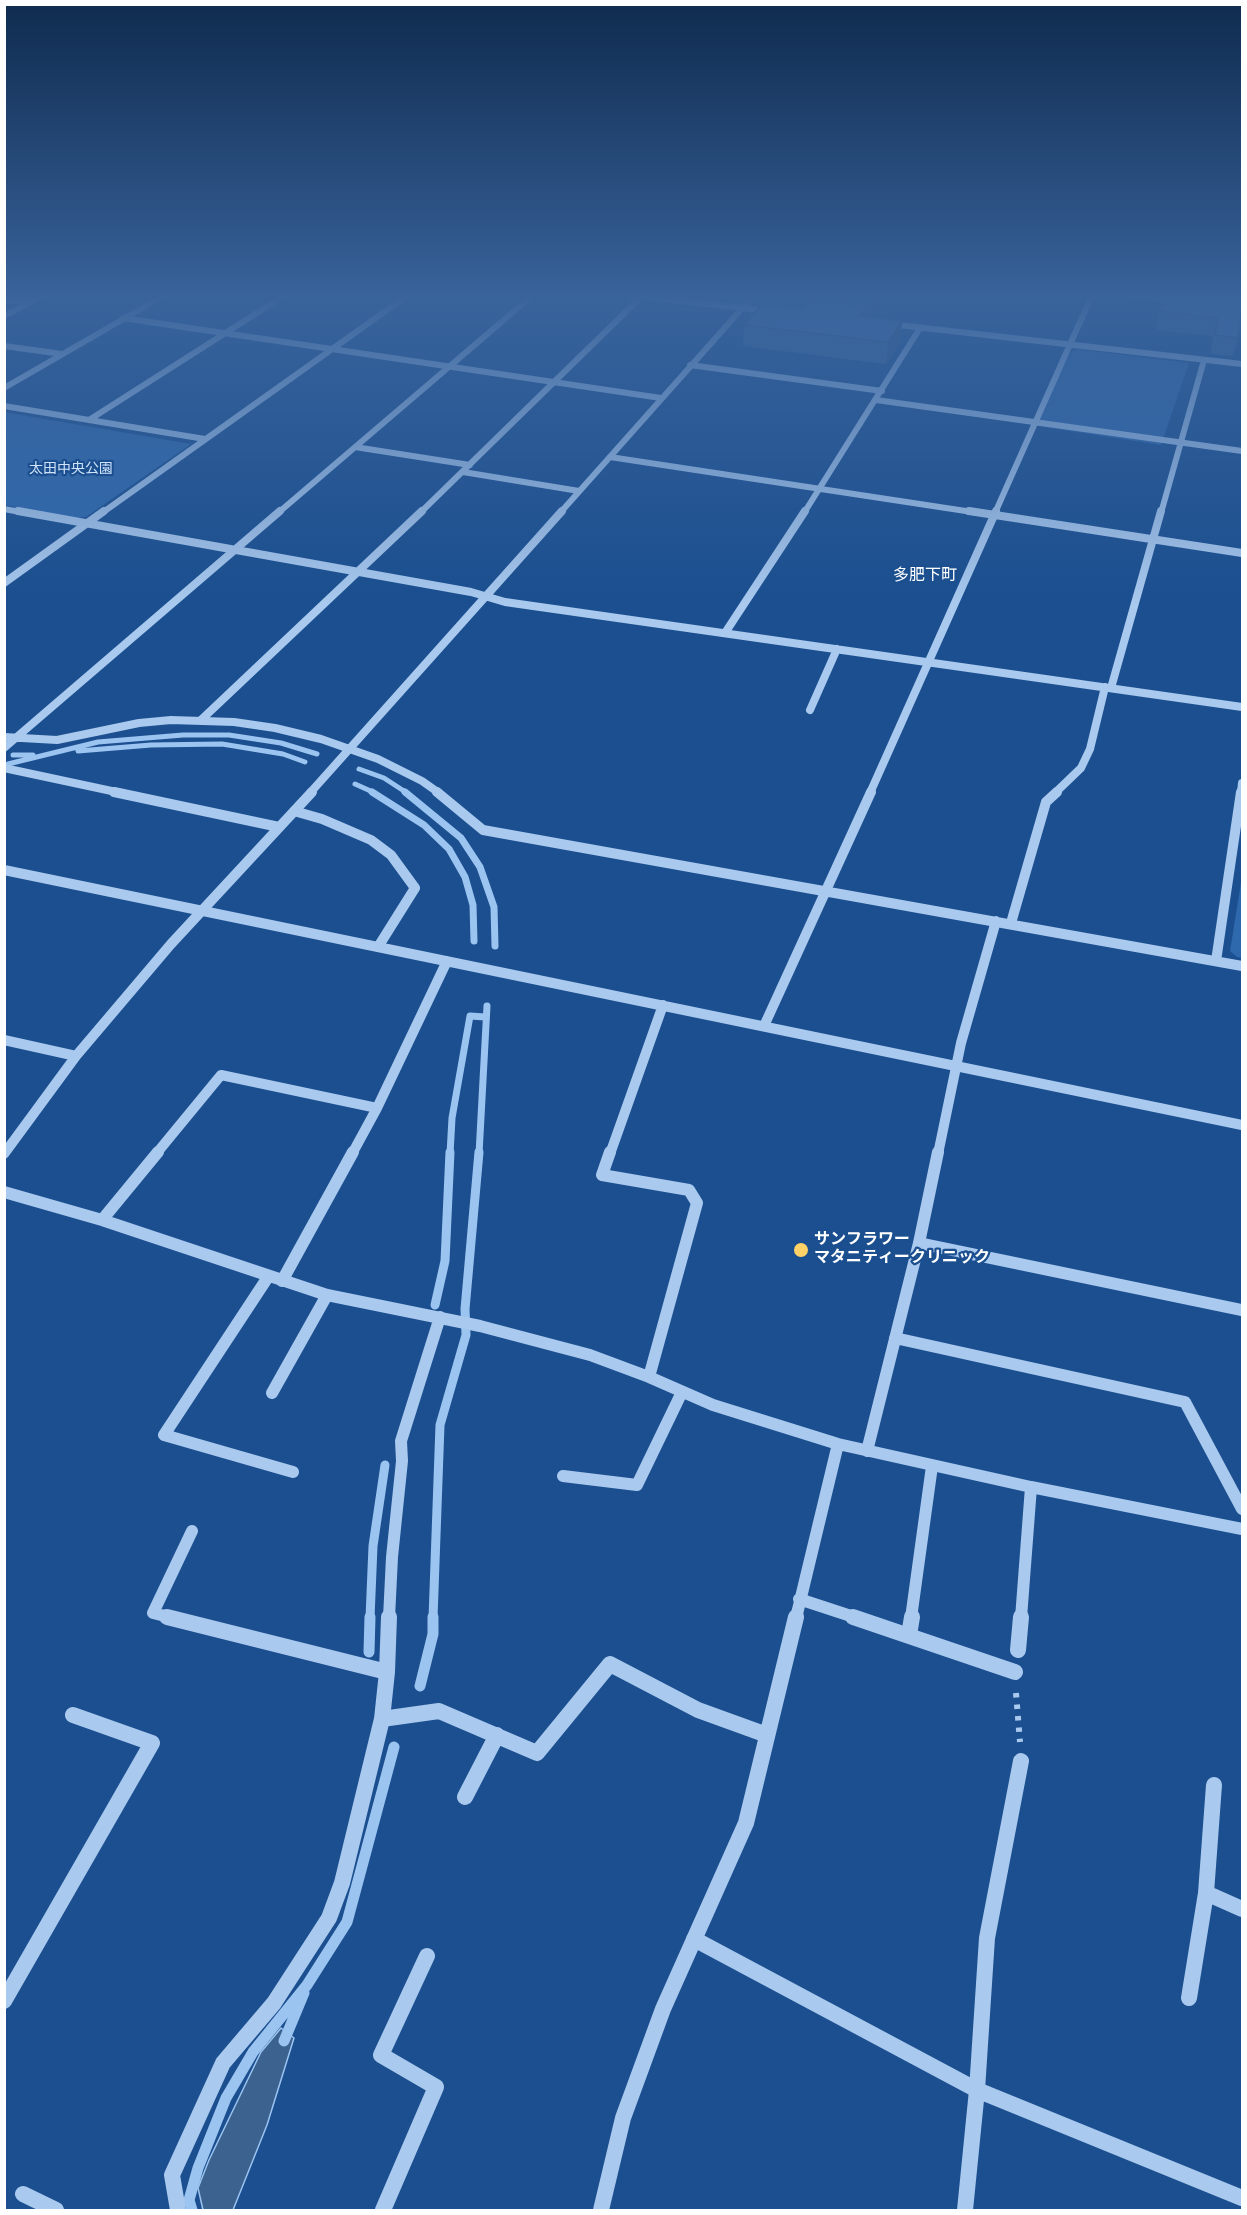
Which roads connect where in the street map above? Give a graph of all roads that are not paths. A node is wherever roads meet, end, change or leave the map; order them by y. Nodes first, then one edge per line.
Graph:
1 (122, 398) edge
2 (261, 398) edge
3 (411, 398) edge
4 (537, 398) edge
5 (661, 398) edge
6 (1047, 398) edge
7 (1193, 398) edge
8 (876, 400) joint
9 (4, 406) edge
10 (89, 420) junction
11 (1036, 423) junction
12 (205, 439) junction
13 (1180, 442) junction
14 (355, 447) junction
15 (1242, 451) edge
16 (610, 457) junction
17 (470, 465) junction
18 (463, 472) junction
19 (820, 489) junction
20 (579, 491) junction
21 (4, 509) edge
22 (995, 515) junction
23 (88, 524) junction
24 (1153, 540) junction
25 (236, 550) junction
26 (1242, 552) edge
27 (360, 572) junction
28 (4, 583) edge
29 (487, 596) junction
30 (725, 633) junction
31 (837, 649) junction
32 (930, 662) junction
33 (1108, 687) junction
34 (1242, 707) edge
35 (810, 711) dead end
36 (201, 720) junction
37 (9, 738) edge
38 (4, 748) edge
39 (350, 750) junction
40 (4, 768) edge
41 (1242, 783) edge
42 (294, 811) junction
43 (279, 827) junction
44 (4, 870) edge
45 (825, 893) junction
46 (201, 911) junction
47 (996, 921) junction
48 (1011, 923) junction
49 (378, 947) junction
50 (447, 961) junction
51 (1216, 961) junction
52 (1242, 966) edge
53 (663, 1005) junction
54 (764, 1026) junction
55 (4, 1040) edge
56 (76, 1056) junction
57 (956, 1066) junction
58 (377, 1108) junction
59 (1242, 1125) edge
60 (4, 1154) edge
61 (4, 1192) edge
62 (102, 1220) junction
63 (919, 1243) junction
64 (268, 1277) junction
65 (282, 1281) junction
66 (327, 1295) junction
67 (1242, 1310) edge
68 (440, 1317) junction
69 (895, 1338) junction
70 (649, 1377) junction
71 (682, 1392) junction
72 (272, 1393) dead end
73 (838, 1444) junction
74 (867, 1451) junction
75 (932, 1466) junction
76 (293, 1472) dead end
77 (563, 1476) dead end
78 (1031, 1487) junction
79 (1242, 1509) edge
80 (1242, 1529) edge
81 (192, 1531) dead end
82 (799, 1599) junction
83 (909, 1635) junction
84 (1018, 1650) dead end
85 (387, 1672) junction
86 (1015, 1672) road end
87 (73, 1715) dead end
88 (382, 1719) junction
89 (496, 1735) junction
90 (767, 1735) junction
91 (1021, 1761) road end
92 (1214, 1785) dead end
93 (465, 1797) dead end
94 (1206, 1893) junction
95 (1242, 1909) edge
96 (694, 1939) junction
97 (427, 1956) dead end
98 (1189, 1998) dead end
99 (4, 2001) edge
100 (977, 2090) junction
101 (23, 2194) dead end
102 (1242, 2198) edge
103 (56, 2211) edge
104 (178, 2211) edge
105 (383, 2211) edge
106 (601, 2211) edge
107 (965, 2211) edge

1 - 10 street
2 - 12 street
3 - 14 street
4 - 17 street
5 - 16 street
6 - 11 street
7 - 13 street
8 - 11 street
8 - 19 street
9 - 10 street
10 - 12 street
11 - 13 street
11 - 22 street
12 - 23 street
13 - 15 street
13 - 24 street
14 - 17 street
14 - 25 street
16 - 19 street
16 - 20 street
17 - 18 street
18 - 20 street
18 - 27 street
19 - 22 street
19 - 30 street
20 - 29 street
21 - 23 street
22 - 24 street
22 - 32 street
23 - 25 street
23 - 28 street
24 - 26 street
24 - 33 street
25 - 27 street
25 - 37 street
27 - 29 street
27 - 36 street
29 - 30 street
29 - 39 street
30 - 31 street
31 - 32 street
31 - 35 street
32 - 33 street
32 - 45 street
33 - 34 street
33 - 48 street
36 - 37 street
36 - 39 street
37 - 38 street
39 - 42 street
39 - 45 street
40 - 43 street
41 - 51 street
42 - 43 street
42 - 49 street
43 - 46 street
44 - 46 street
45 - 47 street
45 - 54 street
46 - 49 street
46 - 56 street
47 - 48 street
47 - 57 street
48 - 51 street
49 - 50 street
50 - 53 street
50 - 58 street
51 - 52 street
53 - 54 street
53 - 70 street
54 - 57 street
55 - 56 street
56 - 60 street
57 - 59 street
57 - 63 street
58 - 62 street
58 - 65 street
61 - 62 street
62 - 64 street
63 - 67 street
63 - 69 street
64 - 65 street
64 - 76 street
65 - 66 street
66 - 68 street
66 - 72 street
68 - 70 street
68 - 85 street
69 - 74 street
69 - 79 street
70 - 71 street
71 - 73 street
71 - 77 street
73 - 74 street
73 - 82 street
74 - 75 street
75 - 78 street
75 - 83 street
78 - 80 street
78 - 84 street
81 - 85 street
82 - 83 street
82 - 90 street
83 - 86 street
85 - 88 street
87 - 99 street
88 - 89 street
88 - 104 street
89 - 90 street
89 - 93 street
90 - 96 street
91 - 100 street
92 - 94 street
94 - 95 street
94 - 98 street
96 - 100 street
96 - 106 street
97 - 105 street
100 - 102 street
100 - 107 street
101 - 103 street

